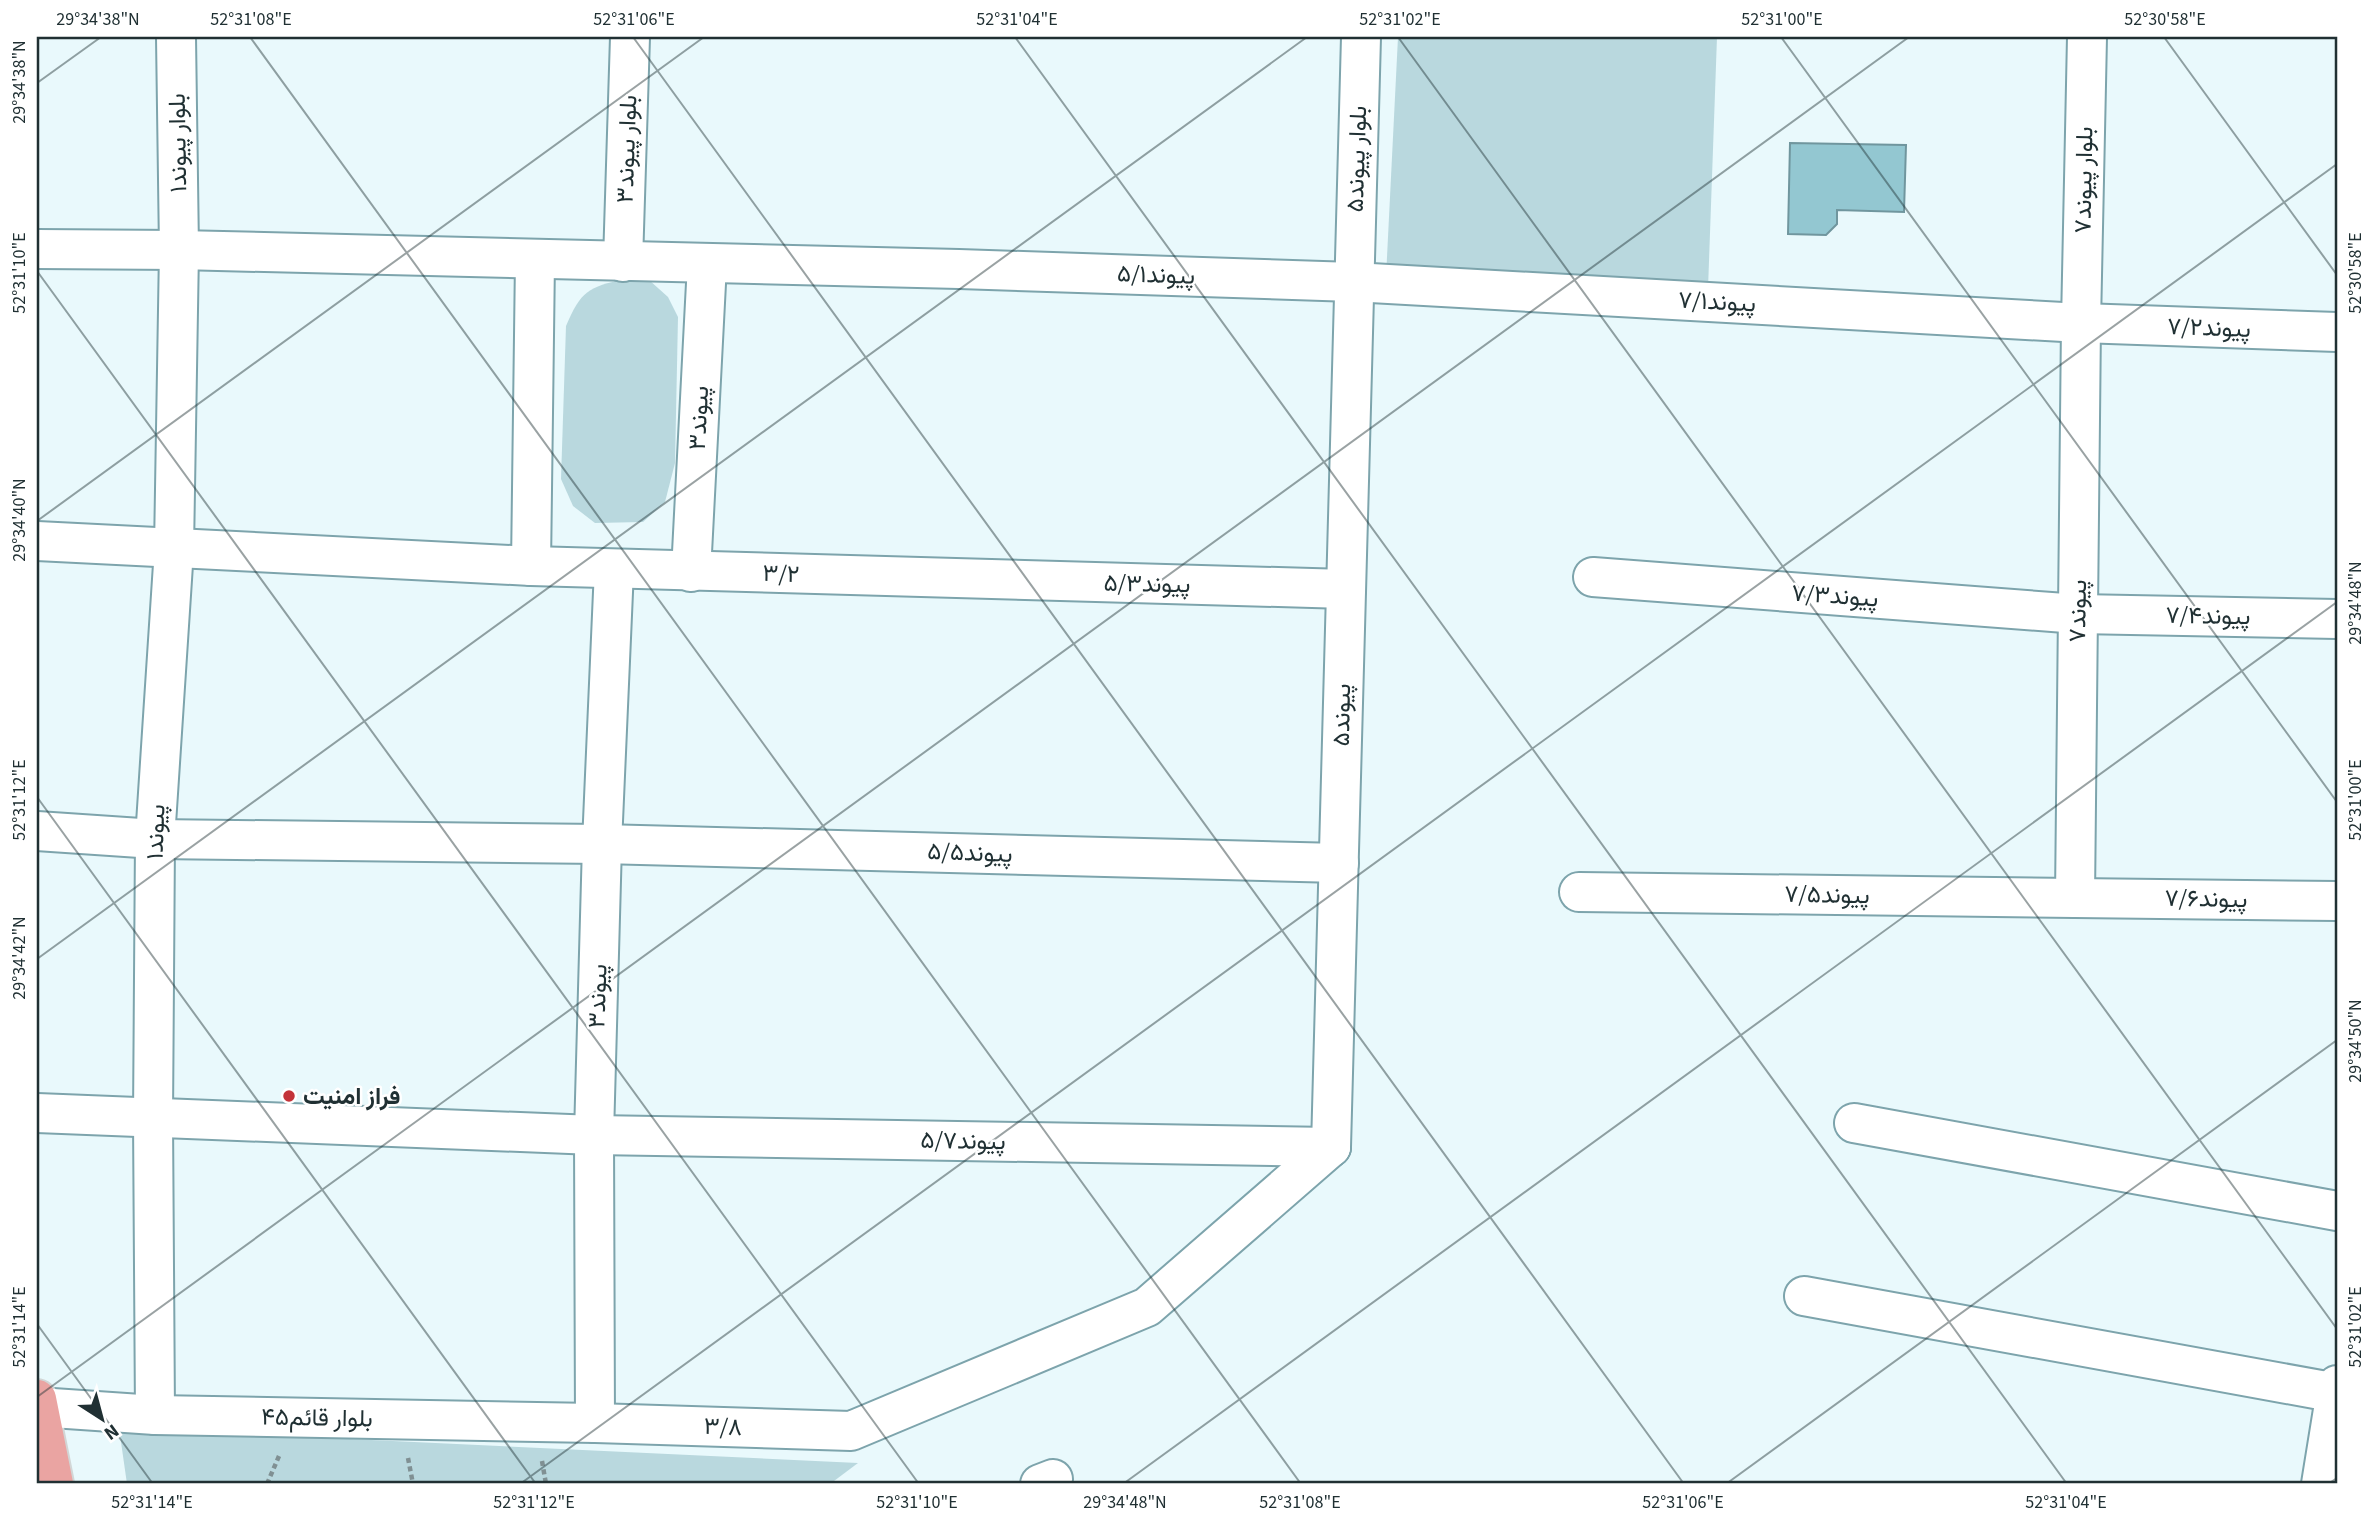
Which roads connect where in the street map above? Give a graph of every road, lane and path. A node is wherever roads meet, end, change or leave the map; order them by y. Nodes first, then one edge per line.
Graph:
1 (176, 37) edge
2 (631, 37) edge
3 (1361, 37) edge
4 (2087, 37) edge
5 (37, 248) edge
6 (179, 250) junction
7 (535, 259) junction
8 (623, 262) junction
9 (707, 264) junction
10 (1353, 282) junction
11 (2081, 323) junction
12 (2337, 332) edge
13 (37, 541) edge
14 (174, 549) junction
15 (531, 566) junction
16 (614, 569) junction
17 (691, 572) junction
18 (1593, 578) dead end
19 (948, 579) joint
20 (1346, 589) junction
21 (2078, 614) junction
22 (2337, 619) edge
23 (37, 831) edge
24 (155, 839) junction
25 (602, 844) junction
26 (1339, 863) junction
27 (1579, 892) dead end
28 (2075, 898) junction
29 (2337, 901) edge
30 (37, 1114) edge
31 (153, 1118) junction
32 (1854, 1123) dead end
33 (594, 1135) junction
34 (1331, 1147) junction
35 (2337, 1211) edge
36 (1804, 1296) dead end
37 (2337, 1390) edge
38 (37, 1403) edge
39 (155, 1415) junction
40 (595, 1423) junction
41 (282, 1450) dead end
42 (407, 1453) dead end
43 (541, 1456) dead end
44 (54, 1484) edge
45 (267, 1484) edge
46 (413, 1484) edge
47 (546, 1484) edge
48 (2320, 1484) edge

1 - 6 street, بلوار پیوند۱
2 - 8 street, بلوار پیوند۳
3 - 10 street, بلوار پیوند۵
4 - 11 street, بلوار پیوند۷
5 - 6 street, پیوند۵/۱
6 - 7 street, پیوند۵/۱
6 - 14 street, پیوند۱
7 - 8 street, پیوند۵/۱
7 - 15 street
8 - 9 street, پیوند۵/۱
9 - 10 street, پیوند۵/۱
9 - 17 street, پیوند۳
10 - 11 street, پیوند۷/۱
10 - 20 street, پیوند۵
11 - 12 street, پیوند۷/۲
11 - 21 street, پیوند۷
13 - 14 street, ۳/۲
14 - 15 street, ۳/۲
14 - 24 street, پیوند۱
15 - 16 street, ۳/۲
16 - 17 street, ۳/۲
16 - 25 street, پیوند۳
17 - 19 street, ۳/۲
18 - 21 street, پیوند۷/۳
19 - 20 street, پیوند۵/۳
20 - 26 street, پیوند۵
21 - 22 street, پیوند۷/۴
21 - 28 street, پیوند۷
23 - 24 street, پیوند۵/۵
24 - 25 street, پیوند۵/۵
24 - 31 street, پیوند۱
25 - 26 street, پیوند۵/۵
25 - 33 street, پیوند۳
26 - 34 street, پیوند۵
27 - 28 street, پیوند۷/۵
28 - 29 street, پیوند۷/۶
30 - 31 street, پیوند۵/۷
31 - 33 street, پیوند۵/۷
31 - 39 street, پیوند۱
32 - 35 street
33 - 34 street, پیوند۵/۷
33 - 40 street, پیوند۳
34 - 40 street, ۳/۸
36 - 37 street
37 - 48 street
38 - 39 street, بلوار قائم۴۵
38 - 44 main road
39 - 40 street, بلوار قائم۴۵
41 - 45 path
42 - 46 path
43 - 47 path

